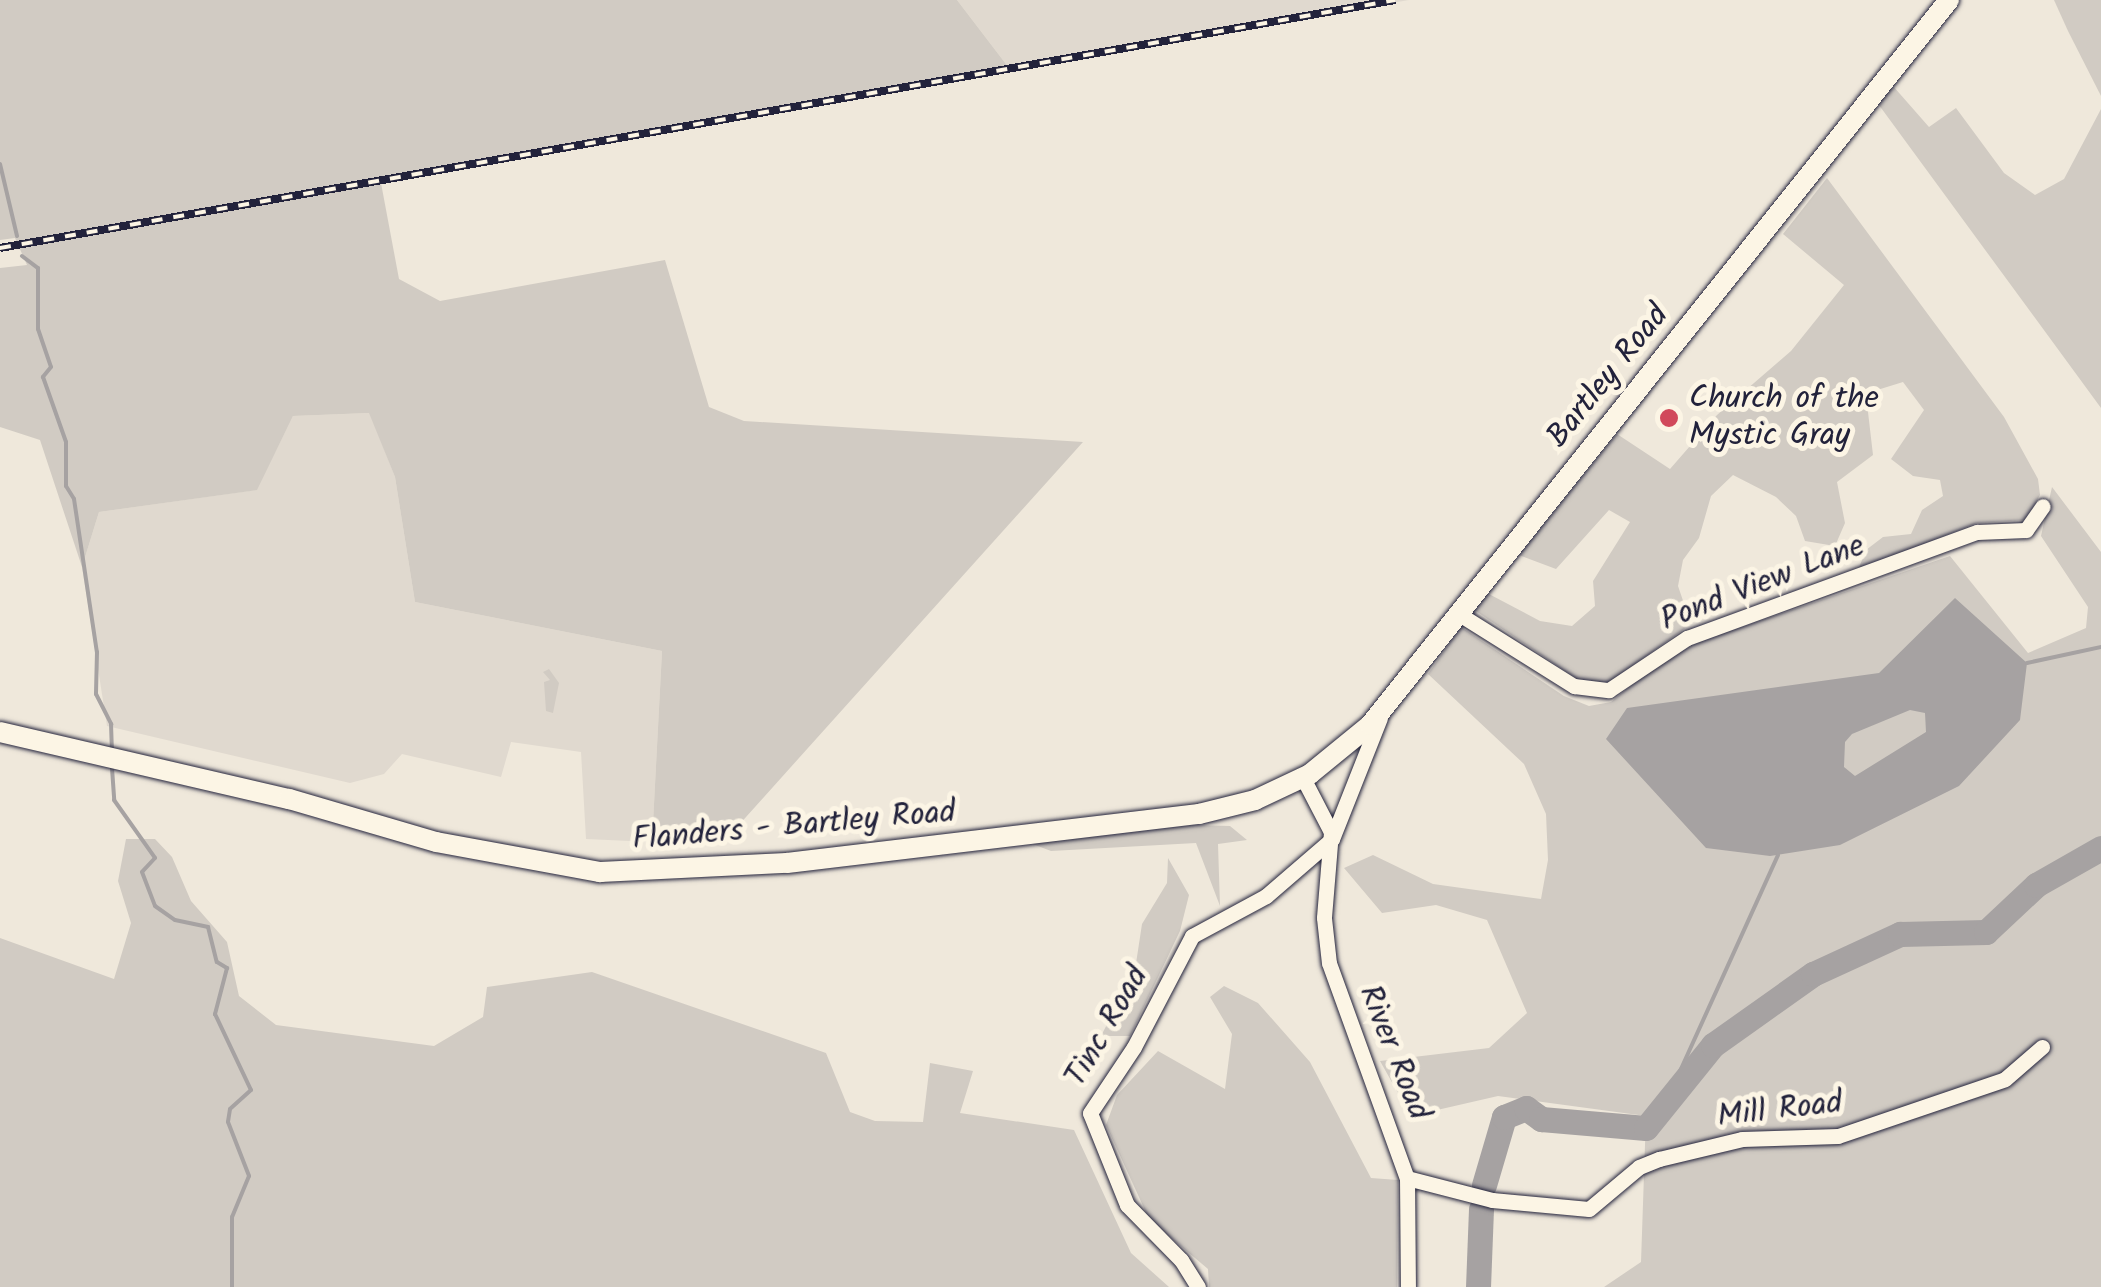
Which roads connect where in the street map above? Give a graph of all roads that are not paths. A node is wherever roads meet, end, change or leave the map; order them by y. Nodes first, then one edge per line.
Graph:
1 (1949, 0) edge
2 (2043, 506) dead end
3 (1458, 614) junction
4 (1385, 708) junction
5 (0, 732) edge
6 (1303, 778) junction
7 (1332, 839) junction
8 (2042, 1047) dead end
9 (1408, 1178) junction
10 (1198, 1287) edge
11 (1408, 1287) edge

1 - 3 main road, Bartley Road
2 - 3 street, Pond View Lane
3 - 4 main road, Bartley Road
4 - 6 main road, Bartley Road
4 - 7 street, River Road
5 - 6 main road, Flanders - Bartley Road
6 - 7 street
7 - 9 street, River Road
7 - 10 street, Tinc Road
8 - 9 street, Mill Road
9 - 11 street, River Road

